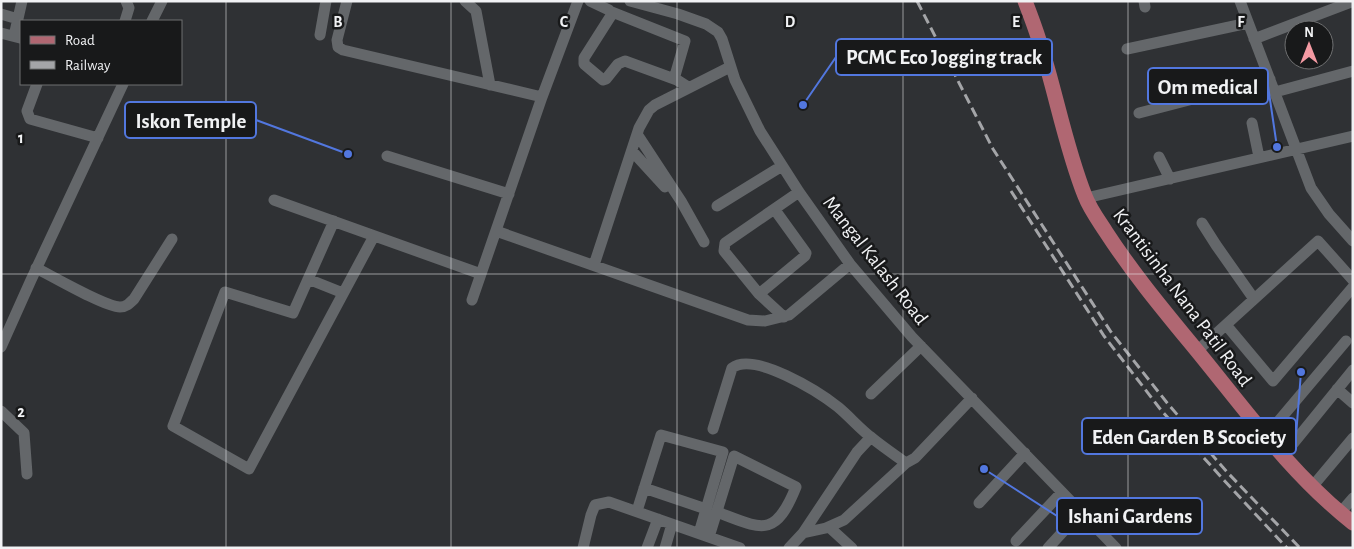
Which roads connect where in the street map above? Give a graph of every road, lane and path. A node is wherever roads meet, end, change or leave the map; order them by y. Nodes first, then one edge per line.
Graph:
1 (22, 1) edge
2 (126, 1) edge
3 (162, 1) edge
4 (326, 1) edge
5 (347, 1) edge
6 (465, 1) edge
7 (578, 1) edge
8 (590, 1) edge
9 (630, 1) edge
10 (1025, 1) edge
11 (1240, 1) edge
12 (1351, 2) edge
13 (612, 12) junction
14 (1, 14) edge
15 (18, 19) junction
16 (125, 20) edge
17 (152, 20) edge
18 (1248, 23) junction
19 (1, 33) edge
20 (320, 35) dead end
21 (18, 37) edge
22 (1254, 39) junction
23 (1127, 49) dead end
24 (730, 67) junction
25 (1353, 71) edge
26 (674, 79) junction
27 (1270, 79) junction
28 (693, 84) junction
29 (36, 85) edge
30 (123, 85) edge
31 (490, 85) junction
32 (1275, 92) junction
33 (542, 97) junction
34 (1139, 114) dead end
35 (1252, 123) dead end
36 (637, 134) junction
37 (1353, 136) edge
38 (98, 138) junction
39 (1296, 149) junction
40 (632, 151) junction
41 (387, 156) dead end
42 (1159, 157) dead end
43 (1260, 157) junction
44 (782, 166) junction
45 (1170, 179) junction
46 (669, 192) dead end
47 (799, 192) junction
48 (509, 194) junction
49 (1086, 198) junction
50 (274, 200) dead end
51 (717, 206) dead end
52 (775, 210) junction
53 (334, 221) junction
54 (1202, 223) dead end
55 (496, 231) junction
56 (374, 236) junction
57 (172, 239) dead end
58 (1353, 241) edge
59 (704, 242) dead end
60 (850, 264) junction
61 (594, 265) junction
62 (36, 268) junction
63 (481, 274) junction
64 (308, 279) junction
65 (1353, 280) edge
66 (1353, 287) edge
67 (343, 293) junction
68 (759, 294) junction
69 (1254, 299) junction
70 (472, 300) dead end
71 (784, 316) junction
72 (1227, 326) junction
73 (1346, 341) dead end
74 (921, 346) junction
75 (1, 347) edge
76 (1198, 351) junction
77 (1353, 370) edge
78 (1338, 389) junction
79 (871, 394) dead end
80 (972, 398) junction
81 (1353, 403) edge
82 (1, 410) edge
83 (713, 429) dead end
84 (1266, 436) junction
85 (871, 437) junction
86 (1353, 438) edge
87 (1025, 453) junction
88 (1283, 456) junction
89 (906, 463) junction
90 (26, 474) dead end
91 (1312, 487) junction
92 (644, 488) junction
93 (1062, 492) junction
94 (1353, 498) edge
95 (979, 503) dead end
96 (712, 510) junction
97 (637, 511) junction
98 (1082, 512) junction
99 (1340, 513) junction
100 (658, 519) junction
101 (1353, 523) edge
102 (672, 524) junction
103 (829, 527) junction
104 (802, 533) junction
105 (704, 535) junction
106 (1016, 541) dead end
107 (1111, 546) edge
108 (583, 548) edge
109 (647, 548) edge
110 (665, 548) edge
111 (740, 548) edge
112 (789, 548) edge
113 (852, 548) edge
114 (1048, 548) edge

1 - 15 street
2 - 16 street
3 - 17 street
4 - 20 street
5 - 31 street
6 - 31 street
7 - 33 street
8 - 13 street
9 - 24 street, Mangal Kalash Road
10 - 49 main road, Krantisinha Nana Patil Road
11 - 18 street
12 - 22 street
13 - 26 street
13 - 26 street
14 - 15 street
15 - 21 street
18 - 22 street
18 - 23 street
19 - 21 street
22 - 27 street
24 - 28 street
24 - 44 street, Mangal Kalash Road
25 - 32 street
26 - 28 street
27 - 32 street
27 - 34 street
28 - 36 street
29 - 38 street
30 - 38 street
31 - 33 street
32 - 39 street
33 - 48 street
35 - 43 street
36 - 40 street
36 - 59 street
37 - 39 street
38 - 62 street
39 - 43 street
39 - 58 street
40 - 46 street
40 - 61 street
41 - 48 street
42 - 45 street
43 - 45 street
44 - 47 street, Mangal Kalash Road
44 - 51 street
45 - 49 street
47 - 52 street
47 - 60 street, Mangal Kalash Road
48 - 55 street
49 - 76 main road, Krantisinha Nana Patil Road
50 - 53 street
52 - 68 street
52 - 68 street
53 - 56 street
53 - 64 street
54 - 69 street
55 - 61 street
55 - 63 street
56 - 63 street
56 - 67 street
57 - 62 street
60 - 71 street
60 - 74 street, Mangal Kalash Road
61 - 71 street
62 - 75 street
63 - 70 street
64 - 67 street
64 - 67 street
65 - 69 street
66 - 72 street
68 - 71 street
69 - 72 street
72 - 76 street
73 - 84 street
74 - 79 street
74 - 80 street, Mangal Kalash Road
76 - 84 main road, Krantisinha Nana Patil Road
77 - 78 street
78 - 81 street
78 - 88 street
80 - 87 street, Mangal Kalash Road
80 - 89 street
82 - 90 street
83 - 85 street
84 - 88 main road, Krantisinha Nana Patil Road
85 - 89 street
85 - 104 street
86 - 91 street
87 - 93 street, Mangal Kalash Road
87 - 95 street
88 - 91 main road, Krantisinha Nana Patil Road
89 - 103 street
91 - 99 main road, Krantisinha Nana Patil Road
92 - 96 street
92 - 96 street
92 - 97 street
93 - 98 street, Mangal Kalash Road
93 - 106 street
94 - 99 street
96 - 96 street
96 - 105 street
97 - 100 street
97 - 108 street
98 - 107 street, Mangal Kalash Road
98 - 114 street
99 - 101 main road, Krantisinha Nana Patil Road
100 - 102 street
100 - 109 street
102 - 105 street
102 - 110 street
103 - 104 street
103 - 113 street
104 - 112 street
105 - 111 street

